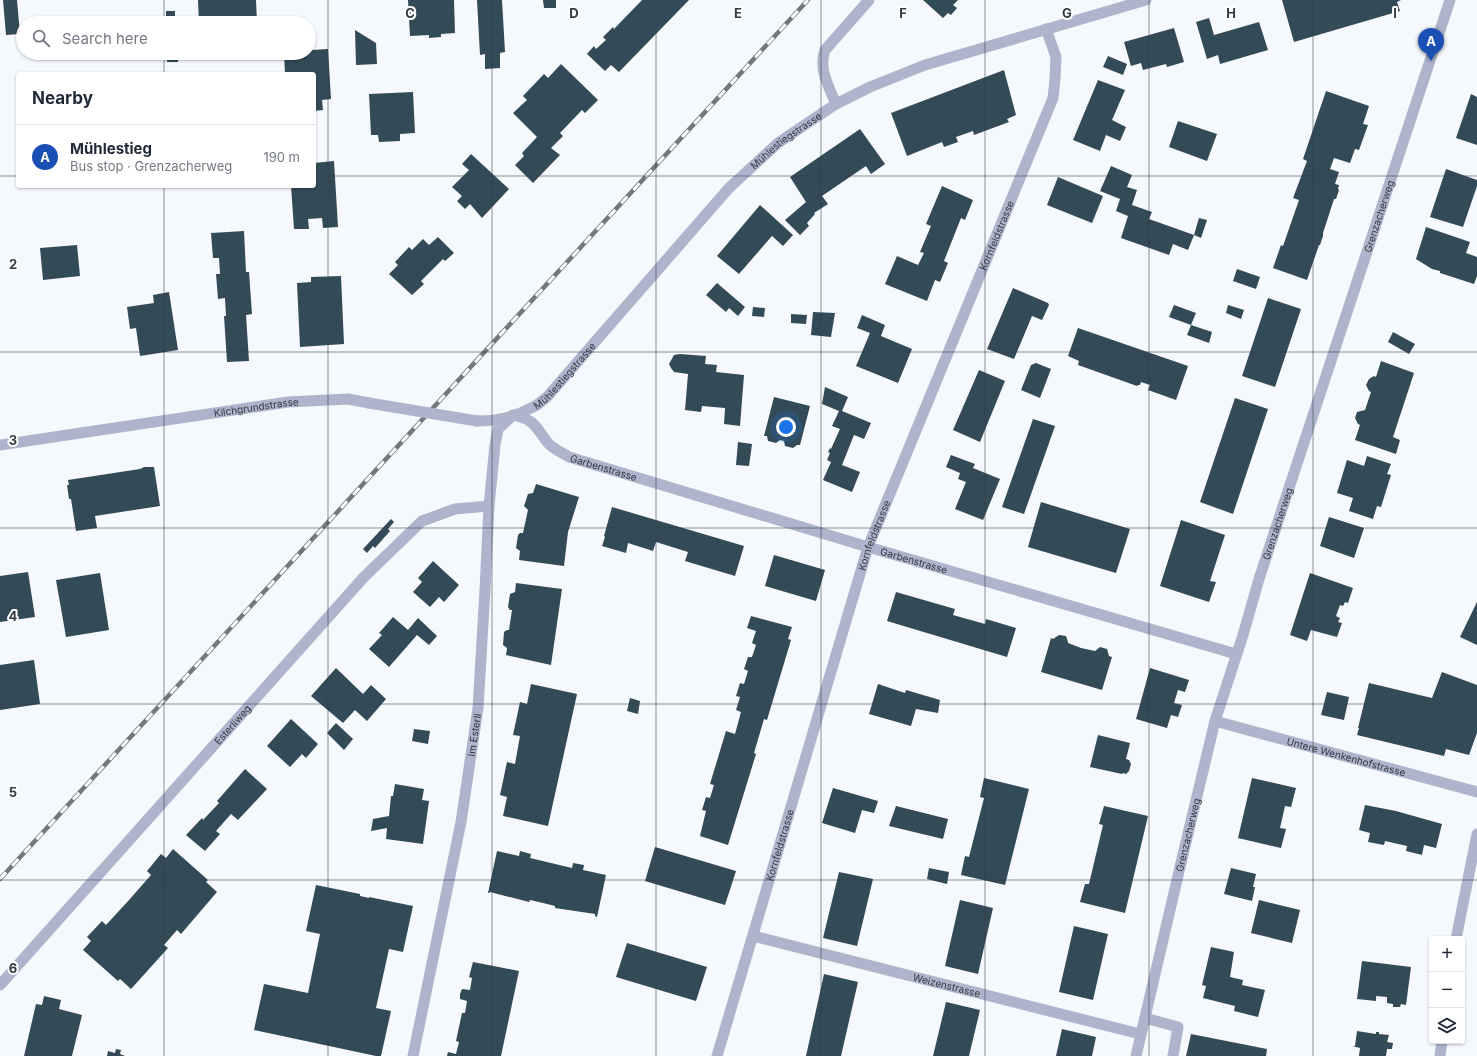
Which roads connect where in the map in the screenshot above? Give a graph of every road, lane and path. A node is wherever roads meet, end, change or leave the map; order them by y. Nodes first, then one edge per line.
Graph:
1 (869, 0) edge
2 (1146, 0) edge
3 (1450, 0) edge
4 (1046, 29) junction
5 (836, 104) junction
6 (513, 415) junction
7 (0, 445) edge
8 (489, 506) junction
9 (868, 547) junction
10 (1236, 654) junction
11 (1215, 721) junction
12 (1477, 792) edge
13 (1477, 834) edge
14 (753, 936) junction
15 (1457, 936) edge
16 (0, 985) edge
17 (1144, 1018) junction
18 (1140, 1034) junction
19 (1442, 1044) edge
20 (413, 1056) edge
21 (717, 1056) edge
22 (1136, 1056) edge
23 (1173, 1056) edge
24 (1440, 1056) edge

1 - 5 street
2 - 4 street, Mühlestiegstrasse
3 - 10 street, Grenzacherweg
4 - 5 street, Mühlestiegstrasse
4 - 9 street, Kornfeldstrasse
5 - 6 street, Mühlestiegstrasse
6 - 7 street, Kilchgrundstrasse, bridge
6 - 8 street, Im Esterli
6 - 9 street, Garbenstrasse
8 - 16 street, Esterliweg
8 - 20 street, Im Esterli
9 - 10 street, Garbenstrasse
9 - 14 street, Kornfeldstrasse
10 - 11 street, Grenzacherweg
11 - 12 street, Untere Wenkenhofstrasse
11 - 17 street, Grenzacherweg
13 - 15 street
14 - 18 street, Weizenstrasse
14 - 21 street, Kornfeldstrasse
17 - 18 street, Grenzacherweg
17 - 23 street
18 - 22 street, Grenzacherweg
19 - 24 street

